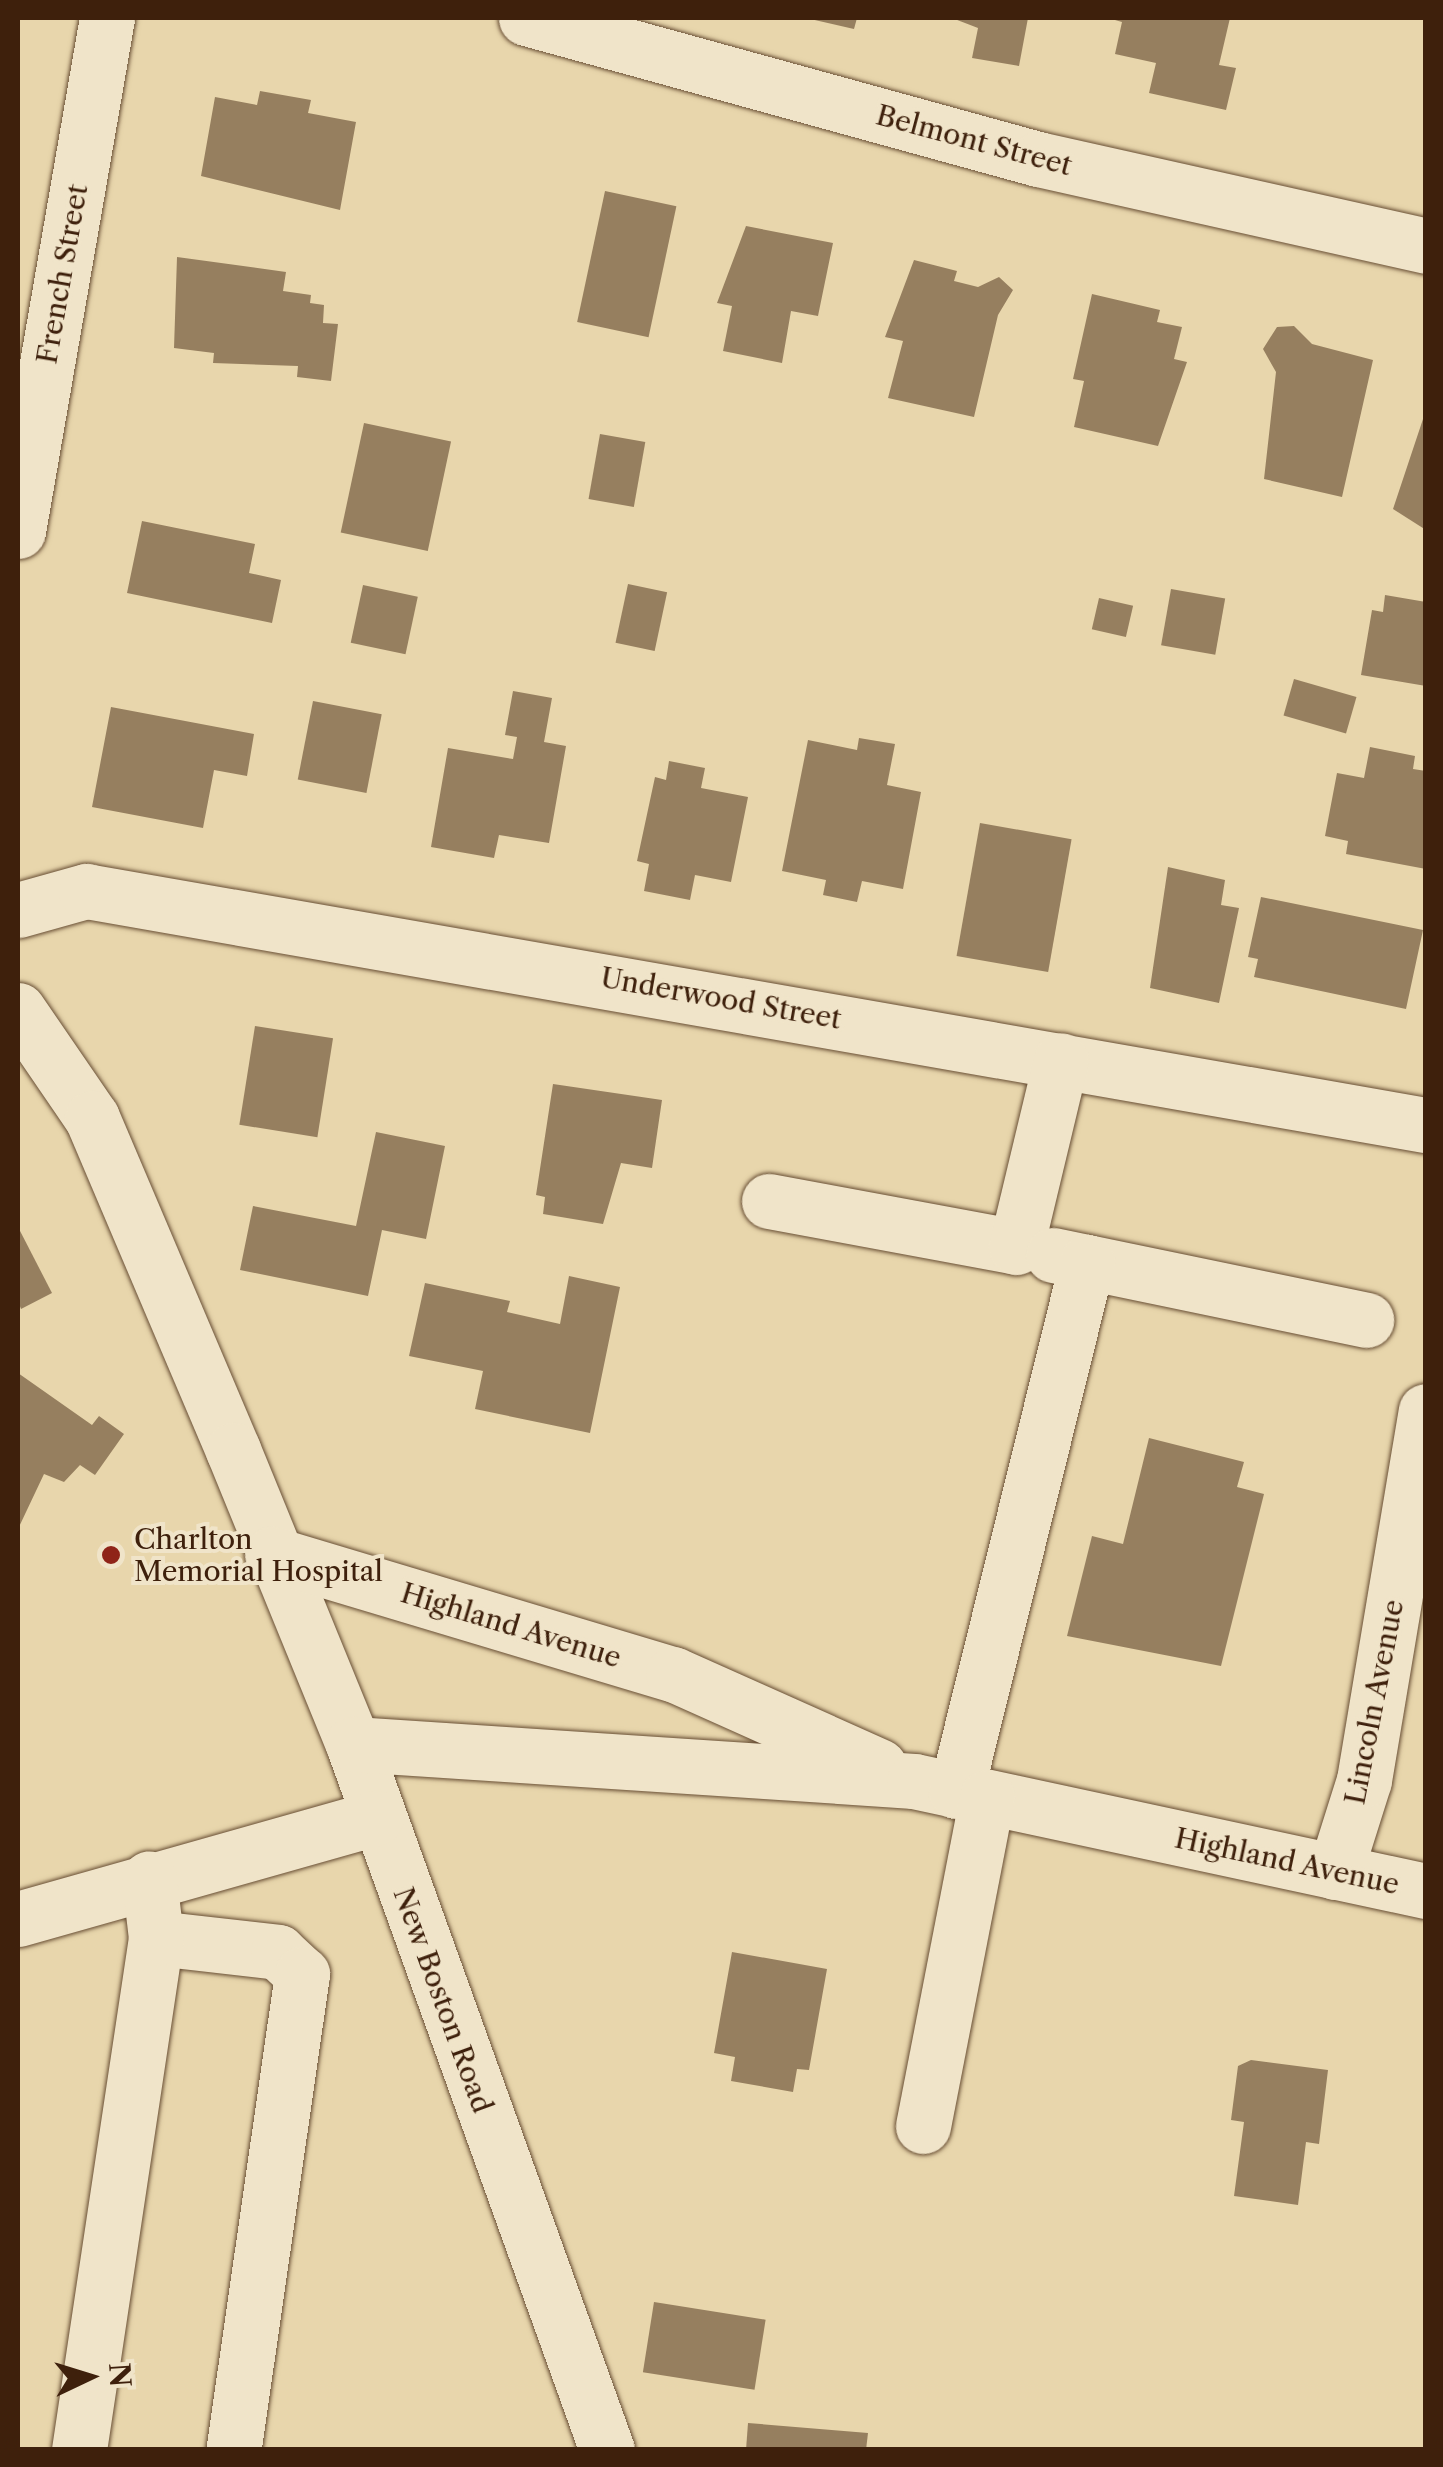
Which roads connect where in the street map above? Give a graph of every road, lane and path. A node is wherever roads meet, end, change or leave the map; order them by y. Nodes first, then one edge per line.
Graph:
1 (107, 18) edge
2 (526, 18) edge
3 (1426, 246) edge
4 (18, 531) edge
5 (18, 910) edge
6 (18, 1010) edge
7 (1060, 1060) junction
8 (1426, 1124) edge
9 (769, 1201) dead end
10 (1016, 1247) junction
11 (1087, 1262) junction
12 (1366, 1320) dead end
13 (1426, 1412) edge
14 (1419, 1487) edge
15 (272, 1554) junction
16 (353, 1744) junction
17 (952, 1790) junction
18 (376, 1818) junction
19 (1335, 1872) junction
20 (149, 1878) junction
21 (1426, 1891) edge
22 (18, 1918) edge
23 (156, 1938) junction
24 (923, 2126) dead end
25 (78, 2450) edge
26 (233, 2450) edge
27 (607, 2450) edge

1 - 4 street, French Street
2 - 3 street, Belmont Street
5 - 7 street, Underwood Street
6 - 15 street
7 - 8 street, Underwood Street
7 - 10 street
9 - 10 street
10 - 11 street
11 - 12 street
11 - 17 street
13 - 14 street, Lincoln Avenue
14 - 19 street, Lincoln Avenue
15 - 16 street, New Boston Road
15 - 17 street, Highland Avenue
16 - 17 street, Highland Avenue
16 - 18 street, New Boston Road
17 - 19 street, Highland Avenue
17 - 24 street
18 - 20 street
18 - 27 street, New Boston Road
19 - 21 street, Highland Avenue
20 - 22 street
20 - 23 street
23 - 25 street
23 - 26 street

